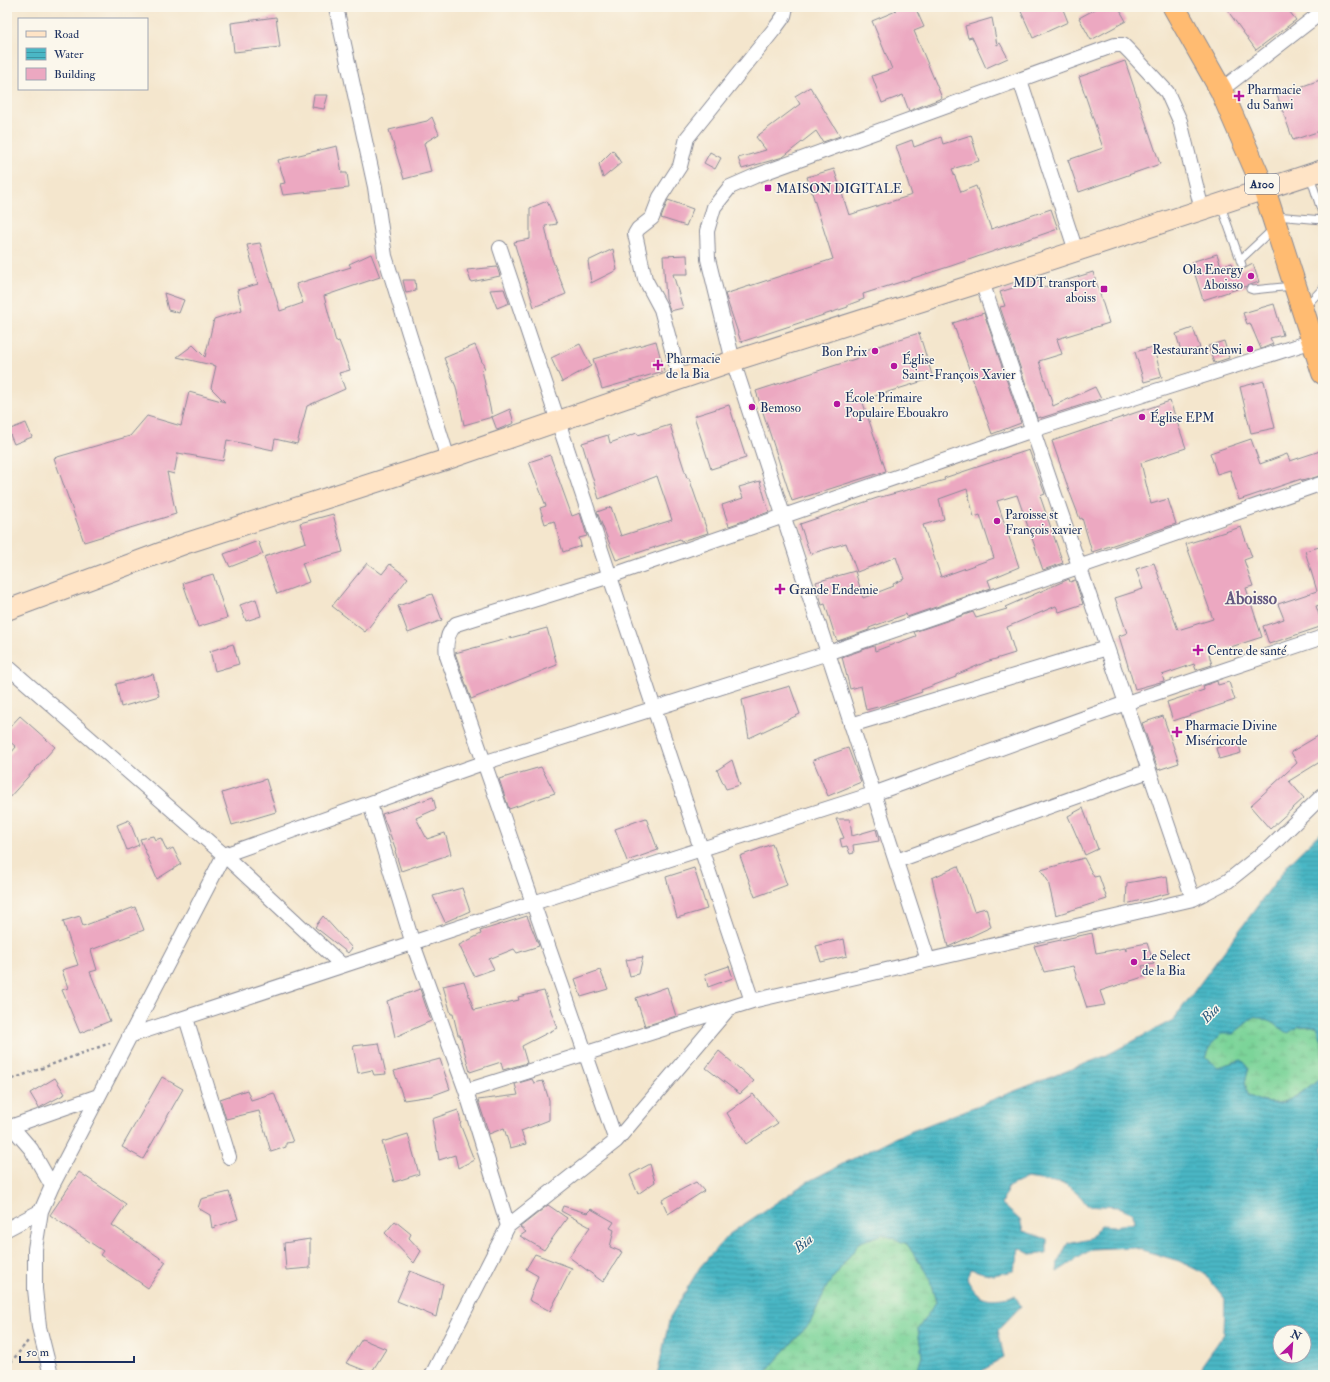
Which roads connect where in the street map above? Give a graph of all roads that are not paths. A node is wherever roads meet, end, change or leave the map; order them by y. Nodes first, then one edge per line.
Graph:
1 (336, 7) edge
2 (786, 7) edge
3 (1174, 7) edge
4 (1323, 11) edge
5 (1020, 80) junction
6 (1221, 90) junction
7 (1316, 172) edge
8 (1264, 189) junction
9 (1212, 207) junction
10 (1323, 216) edge
11 (1323, 220) edge
12 (1274, 221) junction
13 (500, 248) dead end
14 (1076, 251) junction
15 (982, 282) junction
16 (1295, 286) junction
17 (1323, 288) edge
18 (1250, 289) dead end
19 (1303, 310) junction
20 (1313, 341) junction
21 (733, 361) junction
22 (1323, 373) edge
23 (680, 379) junction
24 (558, 421) junction
25 (1033, 430) junction
26 (448, 458) junction
27 (1323, 483) edge
28 (784, 517) junction
29 (1079, 566) junction
30 (610, 576) junction
31 (7, 610) edge
32 (1323, 637) edge
33 (1107, 648) junction
34 (828, 653) junction
35 (7, 666) edge
36 (1126, 703) junction
37 (654, 709) junction
38 (851, 725) junction
39 (483, 764) junction
40 (1149, 771) junction
41 (873, 794) junction
42 (1323, 795) edge
43 (370, 804) junction
44 (700, 850) junction
45 (224, 855) junction
46 (896, 860) junction
47 (1193, 899) junction
48 (533, 903) junction
49 (413, 944) junction
50 (928, 960) junction
51 (342, 965) junction
52 (752, 1001) junction
53 (729, 1008) junction
54 (186, 1018) junction
55 (130, 1036) junction
56 (585, 1053) junction
57 (466, 1090) junction
58 (98, 1096) junction
59 (10, 1127) edge
60 (616, 1142) junction
61 (229, 1157) dead end
62 (52, 1186) junction
63 (41, 1211) junction
64 (508, 1226) junction
65 (7, 1229) edge
66 (51, 1375) edge
67 (432, 1375) edge

1 - 26 street
2 - 23 street
3 - 6 highway, A100
4 - 6 street
5 - 9 street
5 - 14 street
5 - 21 street
6 - 8 highway, A100
7 - 8 main road
7 - 10 lane
8 - 9 main road
8 - 12 highway, A100
9 - 12 lane
9 - 14 main road
11 - 12 lane
12 - 16 highway, A100
13 - 24 street
14 - 15 main road
15 - 21 main road
15 - 25 street
16 - 18 lane
16 - 19 highway, A100
17 - 19 lane
19 - 20 highway, A100
20 - 22 highway, A100
20 - 25 street
21 - 23 main road
21 - 28 street
23 - 24 main road
24 - 26 main road
24 - 30 street
25 - 28 street
25 - 29 street
26 - 31 main road
27 - 29 street
28 - 30 street
28 - 34 street
29 - 33 street
29 - 34 street
30 - 37 street
30 - 39 street
32 - 36 street
33 - 36 street
33 - 38 street
34 - 37 street
34 - 38 street
35 - 45 street
36 - 40 street
36 - 41 street
37 - 39 street
37 - 44 street
38 - 41 street
39 - 43 street
39 - 48 street
40 - 46 street
40 - 47 street
41 - 44 street
41 - 46 street
42 - 47 street
43 - 45 street
43 - 49 street
44 - 48 street
44 - 52 street
45 - 51 street
45 - 55 street
46 - 50 street
47 - 50 street
48 - 49 street
48 - 56 street
49 - 51 street
49 - 57 street
50 - 52 street
51 - 54 street
52 - 53 street
53 - 56 street
53 - 60 street
54 - 55 street
54 - 61 street
55 - 58 street
56 - 57 street
56 - 60 street
57 - 64 street
58 - 59 street
58 - 62 street
59 - 62 street
60 - 64 street
62 - 63 street
63 - 65 street
63 - 66 street
64 - 67 street

